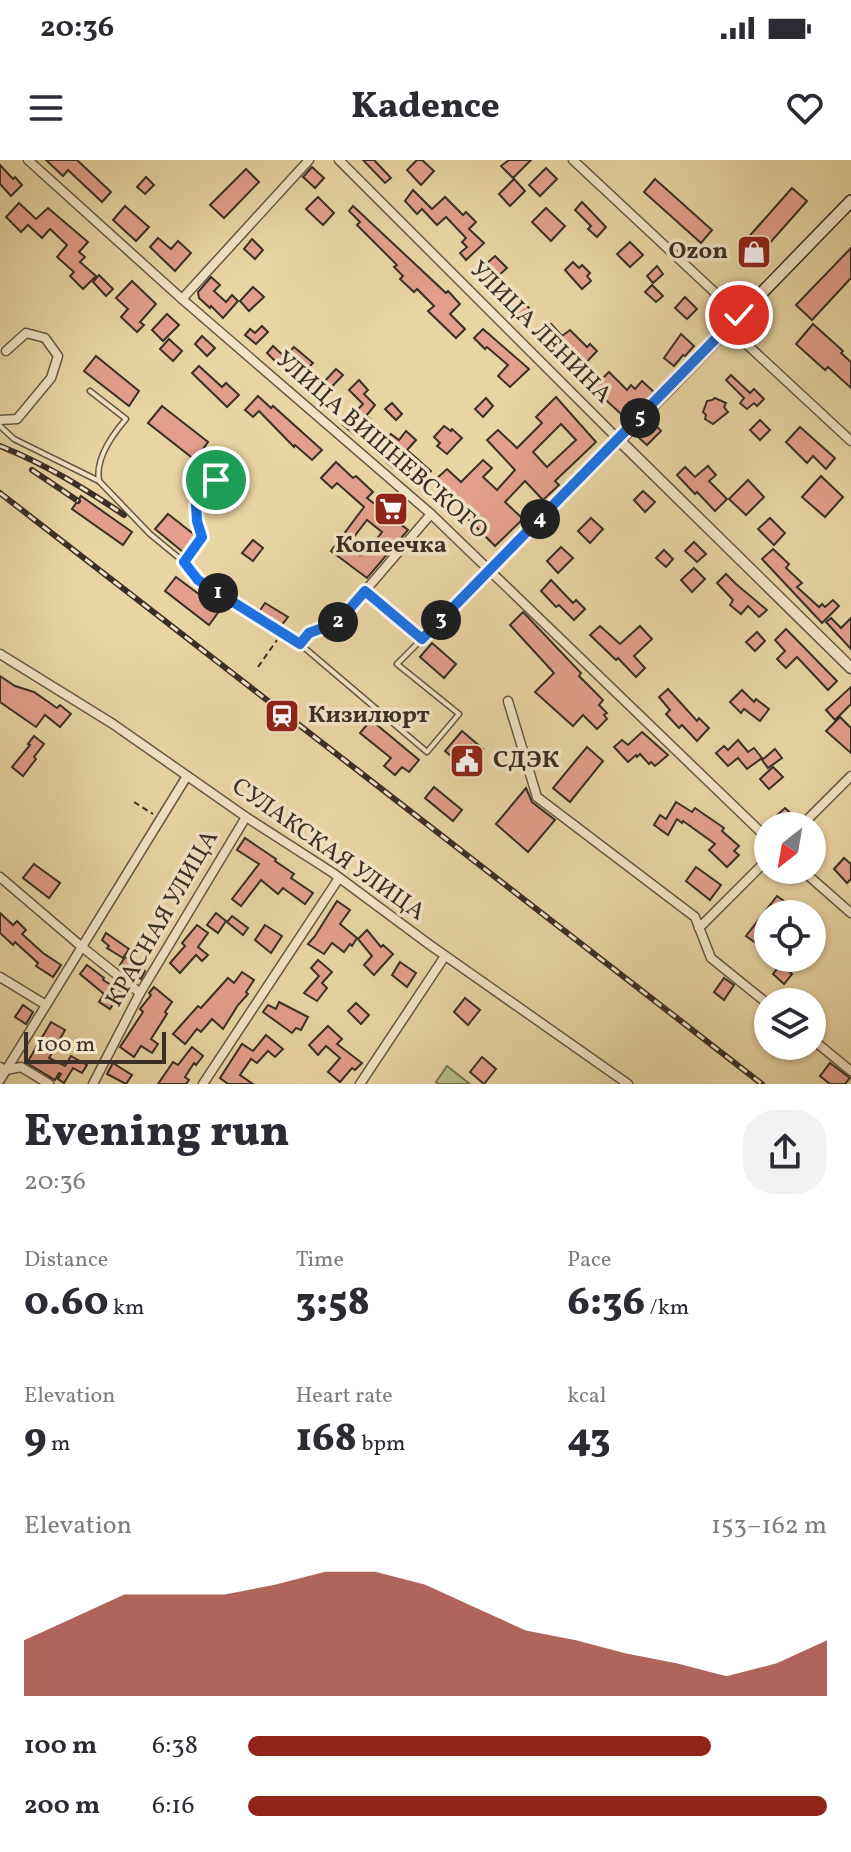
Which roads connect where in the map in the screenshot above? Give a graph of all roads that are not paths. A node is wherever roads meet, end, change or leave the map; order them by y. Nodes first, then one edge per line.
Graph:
1 (28, 160) edge
2 (309, 160) edge
3 (339, 160) edge
4 (573, 160) edge
5 (851, 201) edge
6 (182, 299) junction
7 (739, 315) junction
8 (728, 327) junction
9 (6, 351) dead end
10 (90, 391) dead end
11 (0, 423) edge
12 (619, 440) junction
13 (851, 441) edge
14 (216, 480) dead end
15 (99, 481) junction
16 (431, 514) junction
17 (184, 562) junction
18 (490, 569) junction
19 (365, 591) junction
20 (422, 639) junction
21 (300, 644) junction
22 (0, 654) edge
23 (851, 668) edge
24 (508, 701) dead end
25 (187, 776) junction
26 (851, 776) edge
27 (815, 812) edge
28 (246, 817) junction
29 (754, 825) edge
30 (754, 873) edge
31 (0, 877) edge
32 (339, 878) junction
33 (818, 884) edge
34 (851, 913) edge
35 (699, 928) junction
36 (82, 947) junction
37 (445, 956) junction
38 (0, 977) edge
39 (140, 993) junction
40 (754, 993) edge
41 (46, 1005) junction
42 (826, 1050) edge
43 (3, 1069) edge
44 (851, 1071) edge
45 (0, 1080) edge
46 (49, 1084) edge
47 (93, 1084) edge
48 (203, 1084) edge
49 (360, 1084) edge
50 (628, 1084) edge

1 - 6 street, УЛИЦА ВИШНЕВСКОГО
2 - 6 street
3 - 12 street, УЛИЦА ЛЕНИНА
4 - 7 street
5 - 7 main road
6 - 16 street, УЛИЦА ВИШНЕВСКОГО
7 - 8 main road
8 - 12 main road
8 - 13 street
9 - 11 street
10 - 15 lane
11 - 15 lane
12 - 18 street
12 - 23 street, УЛИЦА ЛЕНИНА
14 - 17 lane
15 - 17 lane
16 - 18 street, УЛИЦА ВИШНЕВСКОГО
16 - 19 street
17 - 21 lane
18 - 20 street
18 - 29 street, УЛИЦА ВИШНЕВСКОГО
19 - 20 street
19 - 21 lane
20 - 21 lane
22 - 25 street, СУЛАКСКАЯ УЛИЦА
24 - 35 street
25 - 28 street, СУЛАКСКАЯ УЛИЦА
25 - 36 street
26 - 27 street
28 - 32 street, СУЛАКСКАЯ УЛИЦА
28 - 39 street, КРАСНАЯ УЛИЦА
30 - 35 street
31 - 36 street
32 - 37 street, СУЛАКСКАЯ УЛИЦА
32 - 48 street
33 - 34 street
35 - 40 street
36 - 39 street
36 - 41 street
37 - 49 street
37 - 50 street, СУЛАКСКАЯ УЛИЦА
38 - 41 street
39 - 47 street, КРАСНАЯ УЛИЦА
41 - 43 street
42 - 44 street
43 - 45 street
43 - 46 street

